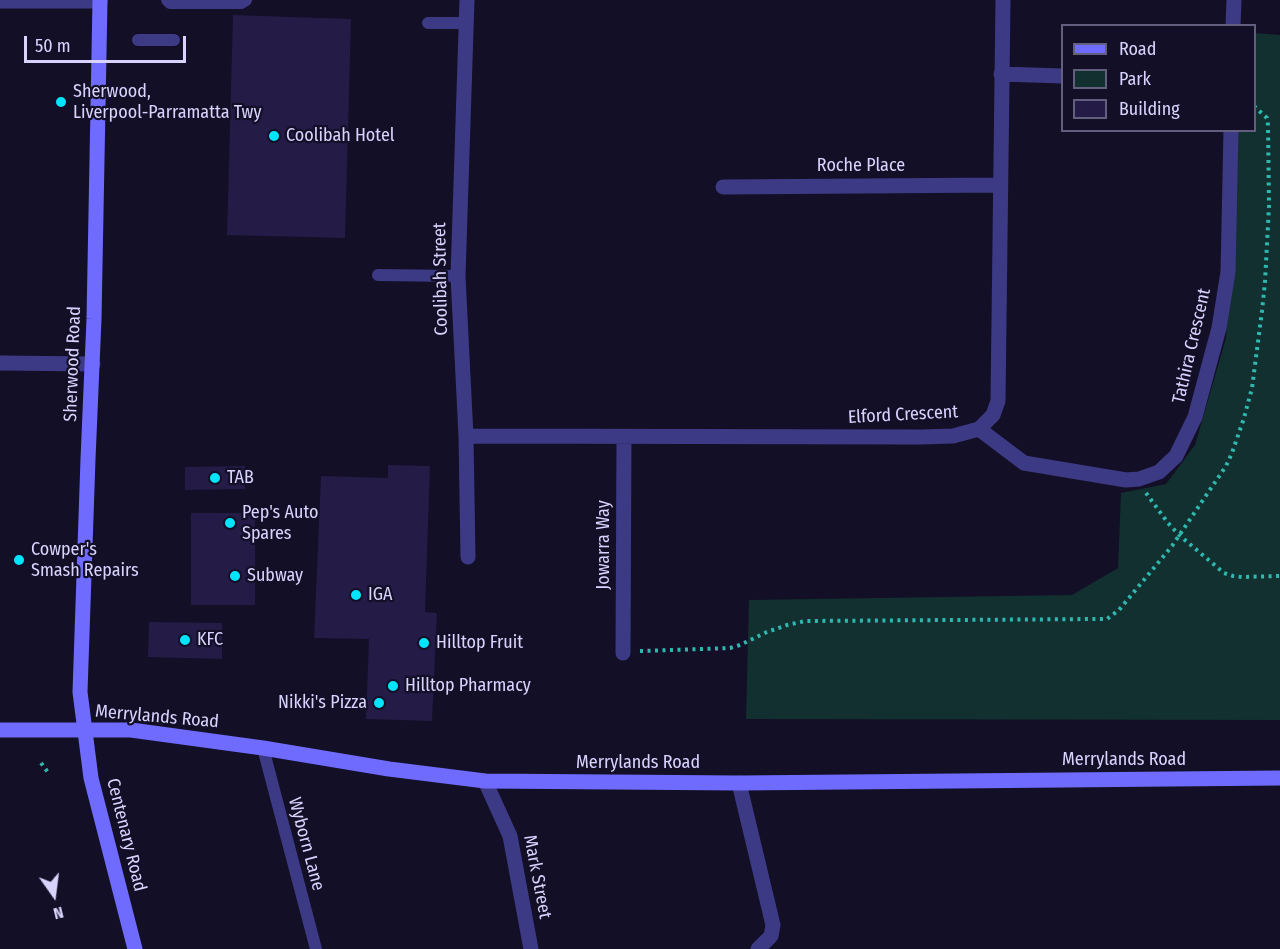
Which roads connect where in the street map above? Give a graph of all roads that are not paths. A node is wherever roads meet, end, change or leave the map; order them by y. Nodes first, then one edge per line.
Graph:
1 (166, 0) edge
2 (246, 0) edge
3 (467, 0) edge
4 (1003, 0) edge
5 (1234, 0) edge
6 (0, 1) edge
7 (100, 1) edge
8 (428, 23) dead end
9 (466, 23) junction
10 (1233, 24) edge
11 (138, 40) dead end
12 (174, 40) dead end
13 (1001, 74) junction
14 (1061, 76) edge
15 (1231, 132) edge
16 (1000, 185) junction
17 (723, 186) dead end
18 (378, 275) dead end
19 (458, 276) junction
20 (0, 363) edge
21 (93, 364) junction
22 (979, 429) junction
23 (466, 436) junction
24 (624, 437) junction
25 (468, 557) dead end
26 (622, 653) road end
27 (0, 730) edge
28 (85, 730) junction
29 (262, 748) junction
30 (1280, 778) edge
31 (485, 781) junction
32 (739, 783) junction
33 (135, 949) edge
34 (316, 949) edge
35 (531, 949) edge
36 (758, 949) edge

1 - 2 lane
3 - 9 street, Coolibah Street
4 - 13 street, Elford Crescent
5 - 10 street
6 - 7 street
7 - 21 main road, Sherwood Road
8 - 9 lane
9 - 19 street, Coolibah Street
11 - 12 lane
13 - 14 street
13 - 16 street, Elford Crescent
15 - 22 street, Tathira Crescent
16 - 17 street, Roche Place
16 - 22 street, Elford Crescent
18 - 19 lane
19 - 23 street, Coolibah Street
20 - 21 street
21 - 28 main road, Sherwood Road
22 - 24 street, Elford Crescent
23 - 24 street, Elford Crescent
23 - 25 street, Coolibah Street
24 - 26 street, Jowarra Way
27 - 28 main road, Merrylands Road
28 - 29 main road, Merrylands Road
28 - 33 main road, Centenary Road
29 - 31 main road, Merrylands Road
29 - 34 lane, Wyborn Lane
30 - 32 main road, Merrylands Road
31 - 32 main road, Merrylands Road
31 - 35 street, Mark Street
32 - 36 street

